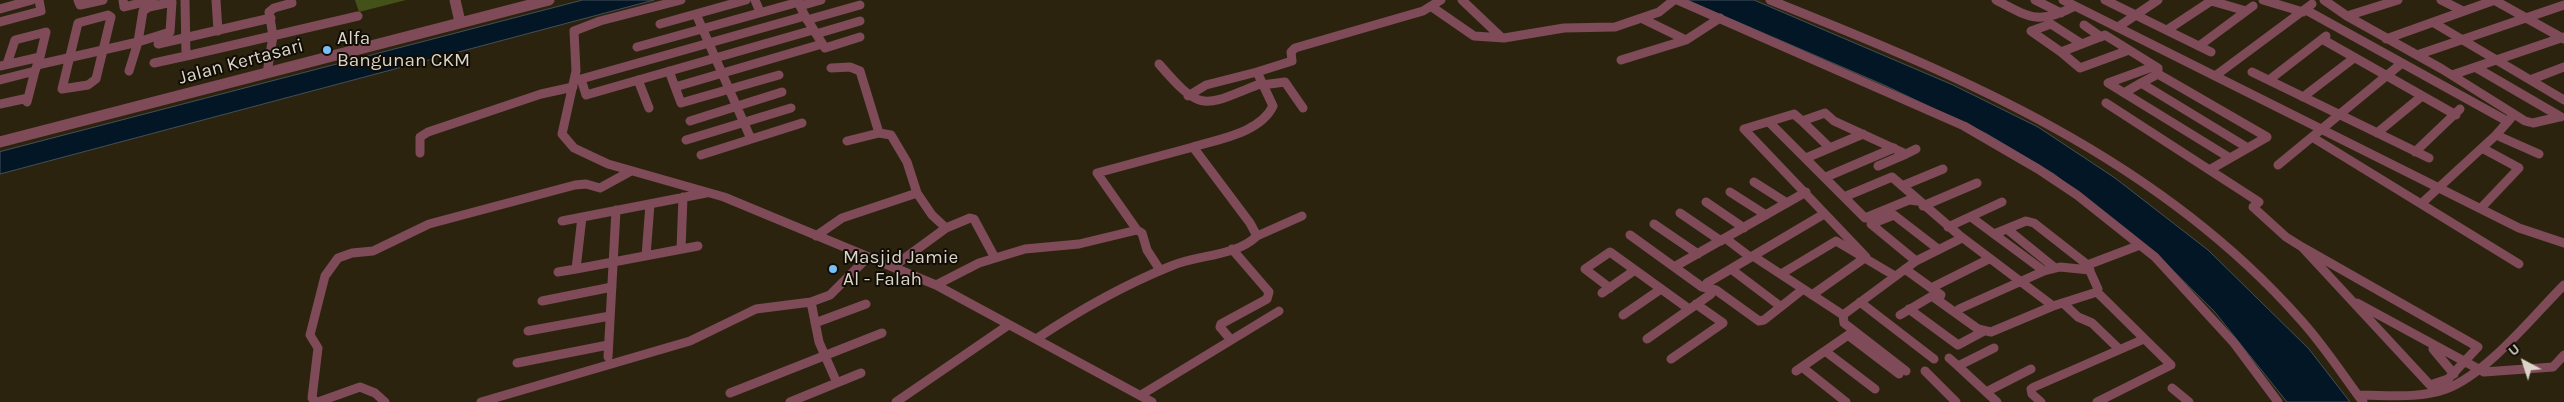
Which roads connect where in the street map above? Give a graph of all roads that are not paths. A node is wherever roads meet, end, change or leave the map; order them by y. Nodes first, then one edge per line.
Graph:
1 (32, 0) edge
2 (39, 0) edge
3 (78, 0) edge
4 (104, 0) edge
5 (123, 0) edge
6 (153, 0) edge
7 (184, 0) edge
8 (216, 0) edge
9 (291, 0) edge
10 (455, 0) edge
11 (549, 0) edge
12 (681, 0) edge
13 (746, 0) edge
14 (755, 0) edge
15 (821, 0) edge
16 (1442, 0) edge
17 (1462, 0) edge
18 (1676, 0) edge
19 (1770, 0) edge
20 (1996, 0) edge
21 (2035, 0) edge
22 (2063, 0) edge
23 (2105, 0) edge
24 (2158, 0) edge
25 (2210, 0) edge
26 (2263, 0) edge
27 (2324, 0) edge
28 (2398, 0) edge
29 (2442, 0) edge
30 (2495, 0) edge
31 (2481, 2) edge
32 (799, 3) edge
33 (2564, 4) edge
34 (860, 5) dead end
35 (2074, 6) junction
36 (2254, 6) dead end
37 (1432, 7) junction
38 (0, 9) edge
39 (2307, 9) junction
40 (2463, 11) junction
41 (760, 12) junction
42 (2246, 12) junction
43 (2061, 13) junction
44 (696, 14) junction
45 (2136, 15) junction
46 (358, 16) dead end
47 (2347, 16) junction
48 (272, 18) junction
49 (806, 18) junction
50 (1720, 18) junction
51 (2526, 18) junction
52 (1643, 19) junction
53 (860, 21) dead end
54 (0, 22) edge
55 (460, 22) junction
56 (2434, 23) junction
57 (660, 24) dead end
58 (2084, 25) dead end
59 (2118, 27) junction
60 (702, 28) junction
61 (218, 30) junction
62 (2167, 30) junction
63 (814, 32) junction
64 (273, 36) junction
65 (860, 37) dead end
66 (2101, 37) junction
67 (186, 38) junction
68 (1501, 38) junction
69 (2324, 38) joint
70 (2563, 38) edge
71 (2386, 39) junction
72 (1686, 40) junction
73 (2463, 40) junction
74 (138, 42) junction
75 (158, 44) dead end
76 (709, 44) junction
77 (822, 44) junction
78 (2082, 44) junction
79 (637, 46) dead end
80 (2199, 46) junction
81 (105, 50) junction
82 (2129, 50) junction
83 (2061, 52) junction
84 (2211, 52) dead end
85 (40, 56) junction
86 (186, 56) junction
87 (2417, 56) junction
88 (70, 57) junction
89 (2354, 58) junction
90 (716, 59) junction
91 (2496, 59) junction
92 (1621, 60) dead end
93 (154, 63) dead end
94 (2402, 63) junction
95 (1159, 64) dead end
96 (3, 65) edge
97 (2475, 67) junction
98 (2564, 67) edge
99 (36, 68) junction
100 (831, 68) dead end
101 (2156, 70) junction
102 (129, 71) dead end
103 (668, 71) junction
104 (1257, 72) junction
105 (2252, 72) dead end
106 (267, 74) junction
107 (722, 74) junction
108 (780, 75) dead end
109 (2452, 75) junction
110 (2215, 76) junction
111 (2387, 76) junction
112 (638, 80) junction
113 (2269, 80) junction
114 (2530, 80) junction
115 (0, 81) edge
116 (576, 83) junction
117 (2141, 83) junction
118 (1262, 84) junction
119 (675, 87) junction
120 (729, 90) junction
121 (782, 92) dead end
122 (2124, 93) junction
123 (1188, 96) junction
124 (2422, 96) junction
125 (2303, 97) junction
126 (2563, 99) edge
127 (2106, 103) dead end
128 (0, 104) edge
129 (736, 106) junction
130 (649, 108) dead end
131 (791, 108) dead end
132 (1303, 108) dead end
133 (2339, 115) junction
134 (2562, 117) edge
135 (690, 120) dead end
136 (1802, 121) junction
137 (1834, 121) junction
138 (744, 122) junction
139 (1768, 122) junction
140 (802, 123) dead end
141 (2322, 129) junction
142 (879, 133) junction
143 (2377, 133) junction
144 (1863, 134) junction
145 (2496, 135) junction
146 (2312, 137) junction
147 (1853, 138) junction
148 (751, 139) junction
149 (686, 140) dead end
150 (847, 141) dead end
151 (0, 142) edge
152 (1193, 147) junction
153 (1830, 148) junction
154 (1894, 148) junction
155 (2248, 148) junction
156 (2482, 148) junction
157 (1916, 149) dead end
158 (2415, 152) junction
159 (420, 153) dead end
160 (1906, 154) junction
161 (2540, 154) dead end
162 (701, 155) dead end
163 (1806, 158) junction
164 (2230, 158) junction
165 (2429, 158) dead end
166 (1868, 159) junction
167 (2278, 165) dead end
168 (1878, 166) junction
169 (1942, 169) dead end
170 (2211, 169) junction
171 (631, 171) junction
172 (1826, 177) junction
173 (1892, 178) junction
174 (1754, 182) dead end
175 (1977, 183) dead end
176 (1902, 186) junction
177 (2438, 188) junction
178 (709, 192) junction
179 (1730, 192) dead end
180 (1806, 192) junction
181 (917, 193) junction
182 (1844, 196) junction
183 (683, 198) junction
184 (1706, 202) dead end
185 (2002, 202) dead end
186 (1787, 203) junction
187 (2422, 203) junction
188 (650, 204) junction
189 (1920, 204) junction
190 (2481, 208) junction
191 (616, 210) junction
192 (1680, 213) dead end
193 (1824, 214) junction
194 (1766, 215) junction
195 (1302, 216) dead end
196 (1971, 216) junction
197 (582, 217) junction
198 (562, 221) dead end
199 (1868, 221) junction
200 (1654, 224) dead end
201 (1948, 227) junction
202 (946, 228) junction
203 (1744, 228) junction
204 (2007, 229) junction
205 (1137, 230) junction
206 (1994, 234) junction
207 (1630, 235) dead end
208 (816, 236) junction
209 (1257, 236) junction
210 (1962, 238) junction
211 (1723, 239) junction
212 (2564, 243) edge
213 (2140, 245) junction
214 (698, 246) dead end
215 (2302, 247) junction
216 (682, 249) junction
217 (1232, 249) junction
218 (1938, 249) junction
219 (1698, 254) junction
220 (646, 256) junction
221 (868, 257) junction
222 (1752, 257) junction
223 (1866, 257) junction
224 (995, 258) junction
225 (1989, 259) junction
226 (1916, 261) junction
227 (613, 262) junction
228 (2519, 264) dead end
229 (894, 266) junction
230 (1674, 267) junction
231 (2055, 268) junction
232 (2089, 268) junction
233 (576, 269) junction
234 (1730, 269) junction
235 (1905, 269) junction
236 (1160, 270) junction
237 (1635, 270) junction
238 (2044, 271) junction
239 (558, 272) dead end
240 (1781, 274) junction
241 (1895, 276) junction
242 (2019, 281) junction
243 (936, 285) junction
244 (2564, 285) edge
245 (612, 287) junction
246 (1661, 289) junction
247 (1709, 289) junction
248 (1802, 290) junction
249 (1933, 292) junction
250 (2096, 292) junction
251 (1812, 295) junction
252 (2350, 298) junction
253 (542, 301) dead end
254 (811, 302) junction
255 (1860, 302) junction
256 (2063, 303) junction
257 (866, 304) dead end
258 (1780, 306) junction
259 (2053, 306) junction
260 (1693, 307) junction
261 (1909, 309) junction
262 (1959, 310) junction
263 (1279, 311) dead end
264 (1623, 315) dead end
265 (1843, 315) junction
266 (1900, 315) dead end
267 (610, 316) junction
268 (815, 323) junction
269 (1007, 326) junction
270 (528, 331) dead end
271 (1986, 331) junction
272 (882, 333) dead end
273 (1851, 333) junction
274 (1036, 339) junction
275 (1647, 339) dead end
276 (2144, 339) junction
277 (1231, 340) junction
278 (2427, 343) junction
279 (608, 345) junction
280 (1994, 348) dead end
281 (2119, 349) junction
282 (1825, 351) junction
283 (2564, 355) edge
284 (825, 356) junction
285 (608, 357) dead end
286 (1949, 358) dead end
287 (1934, 359) dead end
288 (1671, 360) dead end
289 (517, 363) dead end
290 (2463, 363) junction
291 (1958, 366) junction
292 (2031, 369) dead end
293 (2478, 370) junction
294 (1925, 371) dead end
295 (861, 373) dead end
296 (1902, 373) dead end
297 (2454, 374) junction
298 (837, 383) junction
299 (2172, 388) dead end
300 (1875, 389) dead end
301 (1986, 392) junction
302 (730, 393) dead end
303 (1140, 395) junction
304 (2359, 400) edge
305 (317, 402) edge
306 (385, 402) edge
307 (484, 402) edge
308 (790, 402) edge
309 (896, 402) edge
310 (1152, 402) edge
311 (1846, 402) edge
312 (1956, 402) edge
313 (1997, 402) edge
314 (2041, 402) edge
315 (2097, 402) edge
316 (2189, 402) edge
317 (2278, 402) edge

1 - 38 street
2 - 54 street
3 - 4 street
5 - 6 street
7 - 67 street
8 - 61 street
9 - 48 street
10 - 55 street
11 - 55 street, Jalan Kertasari
12 - 116 street
13 - 44 street
14 - 41 street
15 - 32 street
16 - 37 street
17 - 68 street
18 - 50 street
18 - 52 street
19 - 304 street
20 - 43 street
21 - 43 street
22 - 35 street
23 - 45 street
24 - 45 street
25 - 42 street
25 - 62 street
26 - 39 street
27 - 47 street
28 - 47 street
29 - 40 street
30 - 31 street
30 - 51 street
31 - 40 street
32 - 41 street
32 - 49 street
33 - 51 street
34 - 49 street
35 - 43 street
35 - 59 street
36 - 42 street
37 - 68 street
37 - 104 street
39 - 94 street
39 - 110 street
40 - 56 street
41 - 60 street
42 - 80 street
44 - 57 street
44 - 60 street
45 - 59 street
45 - 62 street
46 - 64 street
47 - 71 street
48 - 61 street
48 - 64 street
49 - 63 street
49 - 76 street
50 - 72 street
50 - 213 street
51 - 70 street
51 - 73 street
52 - 68 street
52 - 72 street
53 - 63 street
55 - 106 street, Jalan Kertasari
56 - 71 street
56 - 73 street
58 - 66 street
59 - 110 street
60 - 76 street
60 - 79 street
61 - 67 street
62 - 80 street
63 - 77 street
63 - 90 street
64 - 86 street
64 - 106 street
65 - 77 street
66 - 78 street
66 - 82 street
67 - 75 street
67 - 86 street
69 - 89 street
69 - 113 street
70 - 91 street
71 - 87 street
72 - 92 street
73 - 87 street
73 - 91 street
74 - 74 street
74 - 81 street
74 - 102 street
76 - 90 street
76 - 116 street
77 - 107 street
78 - 83 street
78 - 83 street
80 - 84 street
81 - 88 street
81 - 88 street
81 - 88 street
82 - 83 street
82 - 101 street
85 - 96 street
85 - 96 street
85 - 99 street
86 - 93 street
87 - 109 street
88 - 99 street
89 - 111 street
89 - 125 street
90 - 103 street
90 - 107 street
91 - 97 street
91 - 114 street
94 - 111 street
94 - 145 street
95 - 123 street
97 - 109 street
97 - 134 street
98 - 114 street
99 - 115 street
99 - 128 street
100 - 142 street
101 - 117 street
101 - 122 street
101 - 155 street
103 - 112 street
103 - 119 street
104 - 118 street
104 - 123 street
105 - 113 street
106 - 151 street, Jalan Kertasari
107 - 119 street
107 - 120 street
108 - 120 street
109 - 134 street
110 - 141 street
111 - 124 street
111 - 133 street
112 - 116 street
112 - 130 street
113 - 125 street
114 - 126 street
116 - 159 street
116 - 171 street
117 - 122 street
117 - 155 street
118 - 123 street
118 - 132 street
118 - 152 street
119 - 120 street
120 - 129 street
121 - 129 street
122 - 164 street
124 - 143 street
124 - 158 street
125 - 133 street
127 - 170 street
129 - 135 street
129 - 138 street
131 - 138 street
133 - 141 street
133 - 143 street
136 - 137 street
136 - 139 street
136 - 153 street
137 - 144 street
137 - 147 street
138 - 148 street
138 - 149 street
139 - 163 street
139 - 180 street
140 - 148 street
141 - 146 street
141 - 177 street
142 - 150 street
142 - 181 street
143 - 158 street
144 - 147 street
144 - 154 street
145 - 156 street
145 - 161 street
146 - 167 street
146 - 187 street
147 - 153 street
148 - 162 street
152 - 205 street
152 - 209 street
153 - 163 street
154 - 160 street
154 - 166 street
155 - 164 street
156 - 177 street
156 - 190 street
157 - 160 street
158 - 165 street
160 - 168 street
163 - 172 street
164 - 170 street
166 - 168 street
166 - 172 street
168 - 173 street
169 - 176 street
170 - 215 street
171 - 178 street
171 - 305 street
172 - 182 street
173 - 176 street
173 - 182 street
174 - 186 street
175 - 189 street
176 - 189 street
177 - 187 street
177 - 190 street
178 - 183 street
178 - 208 street
179 - 194 street
180 - 186 street
180 - 193 street
181 - 202 street
181 - 208 street
182 - 199 street
183 - 188 street
183 - 216 street
184 - 203 street
185 - 196 street
186 - 194 street
187 - 228 street
188 - 191 street
188 - 220 street
189 - 199 street
189 - 201 street
190 - 212 street
191 - 197 street
191 - 227 street
192 - 211 street
193 - 222 street
193 - 223 street
194 - 203 street
195 - 209 street
196 - 201 street
196 - 206 street
197 - 198 street
197 - 233 street
199 - 218 street
199 - 226 street
200 - 219 street
201 - 210 street
202 - 224 street
202 - 229 street
203 - 211 street
204 - 206 street
204 - 231 street
204 - 232 street
205 - 224 street
205 - 236 street
206 - 238 street
207 - 230 street
208 - 221 street
209 - 217 street
210 - 218 street
210 - 225 street
211 - 219 street
211 - 222 street
213 - 232 street
213 - 317 street
214 - 216 street
215 - 252 street
215 - 290 street
216 - 220 street
217 - 236 street
217 - 277 street
218 - 226 street
219 - 230 street
220 - 227 street
221 - 229 street
221 - 254 street
222 - 234 street
222 - 240 street
223 - 240 street
223 - 241 street
223 - 251 street
224 - 243 street
225 - 242 street
225 - 249 street
226 - 235 street
227 - 233 street
227 - 245 street
229 - 243 street
230 - 247 street
231 - 232 street
231 - 238 street
232 - 250 street
233 - 239 street
234 - 247 street
234 - 258 street
235 - 241 street
235 - 249 street
236 - 274 street
237 - 237 street
237 - 246 street
238 - 242 street
240 - 248 street
241 - 255 street
242 - 259 street
242 - 262 street
243 - 269 street
244 - 293 street
245 - 253 street
245 - 267 street
246 - 260 street
246 - 264 street
247 - 258 street
247 - 260 street
248 - 251 street
248 - 258 street
249 - 261 street
249 - 262 street
249 - 271 street
250 - 256 street
250 - 276 street
251 - 265 street
252 - 278 street
252 - 297 street
254 - 268 street
254 - 307 street
255 - 265 street
255 - 287 street
256 - 259 street
256 - 281 street
257 - 268 street
259 - 271 street
260 - 275 street
260 - 288 street
261 - 266 street
261 - 271 street
262 - 271 street
263 - 277 street
265 - 273 street
267 - 270 street
267 - 279 street
268 - 284 street
269 - 274 street
269 - 309 street
272 - 284 street
273 - 282 street
273 - 296 street
274 - 303 street
276 - 281 street
276 - 315 street
277 - 303 street
278 - 290 street
278 - 297 street
279 - 285 street
279 - 289 street
280 - 291 street
281 - 314 street
282 - 300 street
282 - 311 street
283 - 293 street
284 - 298 street
284 - 302 street
286 - 291 street
290 - 293 street
290 - 297 street
291 - 301 street
292 - 301 street
293 - 304 street
294 - 312 street
295 - 298 street
298 - 308 street
299 - 316 street
301 - 313 street
303 - 310 street
305 - 306 street

